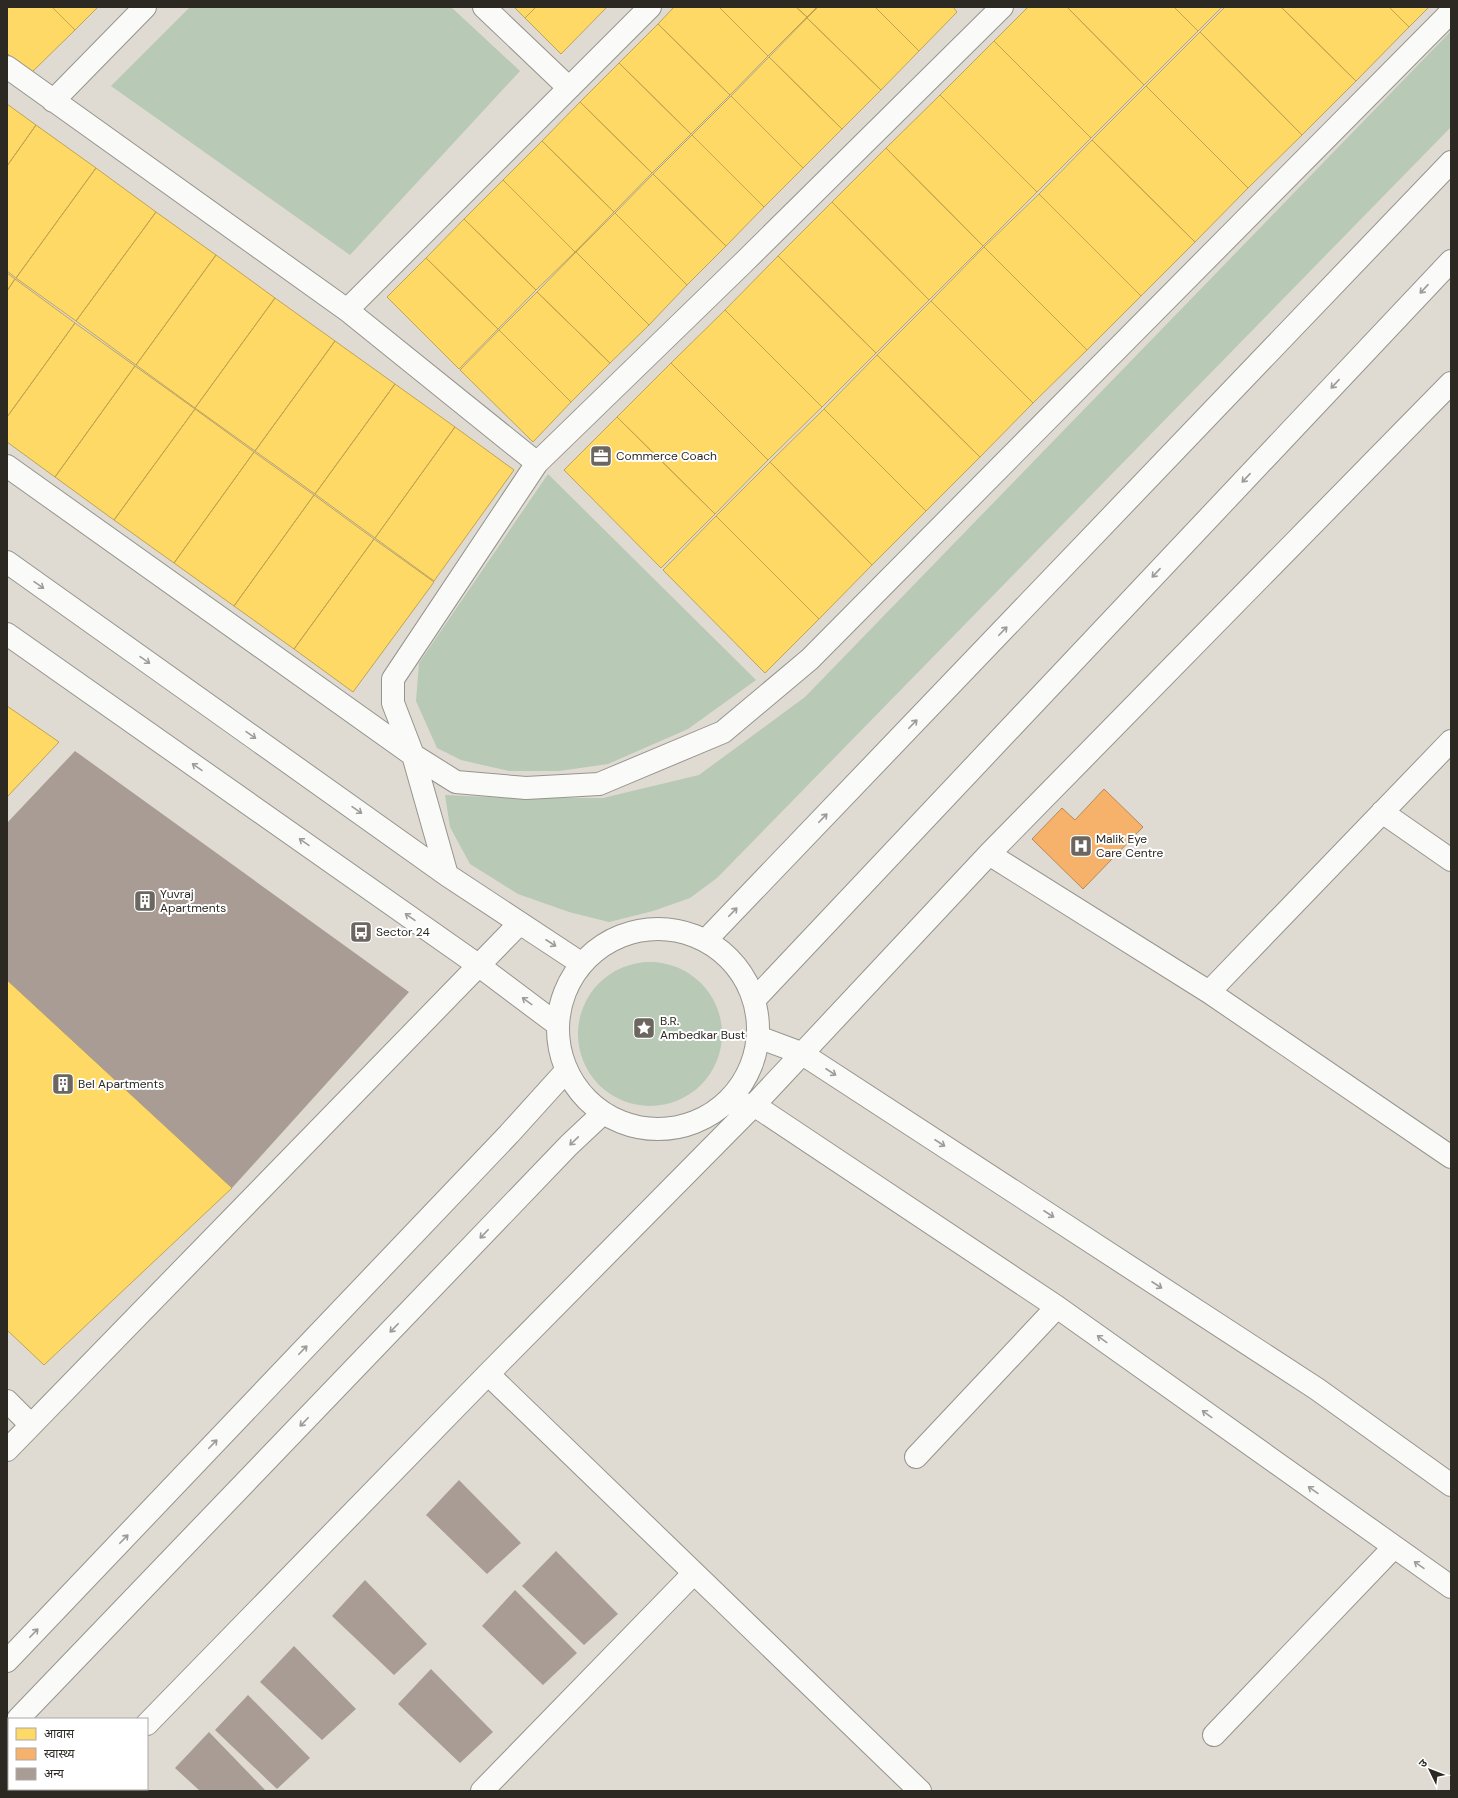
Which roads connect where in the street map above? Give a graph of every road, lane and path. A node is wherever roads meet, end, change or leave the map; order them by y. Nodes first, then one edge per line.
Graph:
1 (145, 7) edge
2 (484, 7) edge
3 (650, 7) edge
4 (1002, 7) edge
5 (1451, 12) edge
6 (7, 67) edge
7 (569, 88) junction
8 (53, 101) junction
9 (1451, 162) edge
10 (1451, 261) edge
11 (348, 310) junction
12 (1451, 383) edge
13 (537, 463) junction
14 (7, 466) edge
15 (7, 562) edge
16 (7, 634) edge
17 (1451, 741) edge
18 (413, 755) junction
19 (1382, 812) junction
20 (989, 854) junction
21 (1451, 860) edge
22 (447, 874) junction
23 (520, 923) junction
24 (706, 940) junction
25 (582, 964) junction
26 (478, 965) junction
27 (1209, 992) junction
28 (754, 1000) junction
29 (558, 1025) junction
30 (758, 1037) junction
31 (801, 1053) junction
32 (566, 1071) junction
33 (725, 1103) junction
34 (754, 1105) junction
35 (602, 1114) junction
36 (1451, 1157) edge
37 (1057, 1307) junction
38 (488, 1374) junction
39 (8, 1403) edge
40 (31, 1425) junction
41 (7, 1450) edge
42 (916, 1457) dead end
43 (1451, 1485) edge
44 (1394, 1547) junction
45 (694, 1573) junction
46 (1451, 1588) edge
47 (7, 1661) edge
48 (19, 1718) edge
49 (148, 1723) edge
50 (1214, 1735) dead end
51 (482, 1791) edge
52 (920, 1791) edge

1 - 8 street
2 - 7 street
3 - 7 street
4 - 13 street
5 - 18 street
6 - 8 street
7 - 11 street
8 - 11 street
24 -> 9 street
10 -> 28 street
11 - 13 street
12 - 20 street
13 - 18 street
14 - 18 street
15 -> 22 street
26 -> 16 street
17 - 19 street
18 - 22 street
19 - 21 street
19 - 27 street
20 - 27 street
20 - 31 street
22 - 23 street
23 -> 25 street
23 - 26 street
24 - 25 street
24 - 28 street
25 - 29 street
29 -> 26 street
26 - 40 street
27 - 36 street
28 - 30 street
29 - 32 street
30 - 31 street
30 - 33 street
31 - 34 street
31 -> 43 street
32 - 35 street
47 -> 32 street
33 - 34 street
33 - 35 street
34 - 37 street
34 - 38 street
35 -> 48 street
37 - 42 street
44 -> 37 street
38 - 45 street
38 - 49 street
39 - 40 street
40 - 41 street
46 -> 44 street
44 - 50 street
45 - 51 street
45 - 52 street

